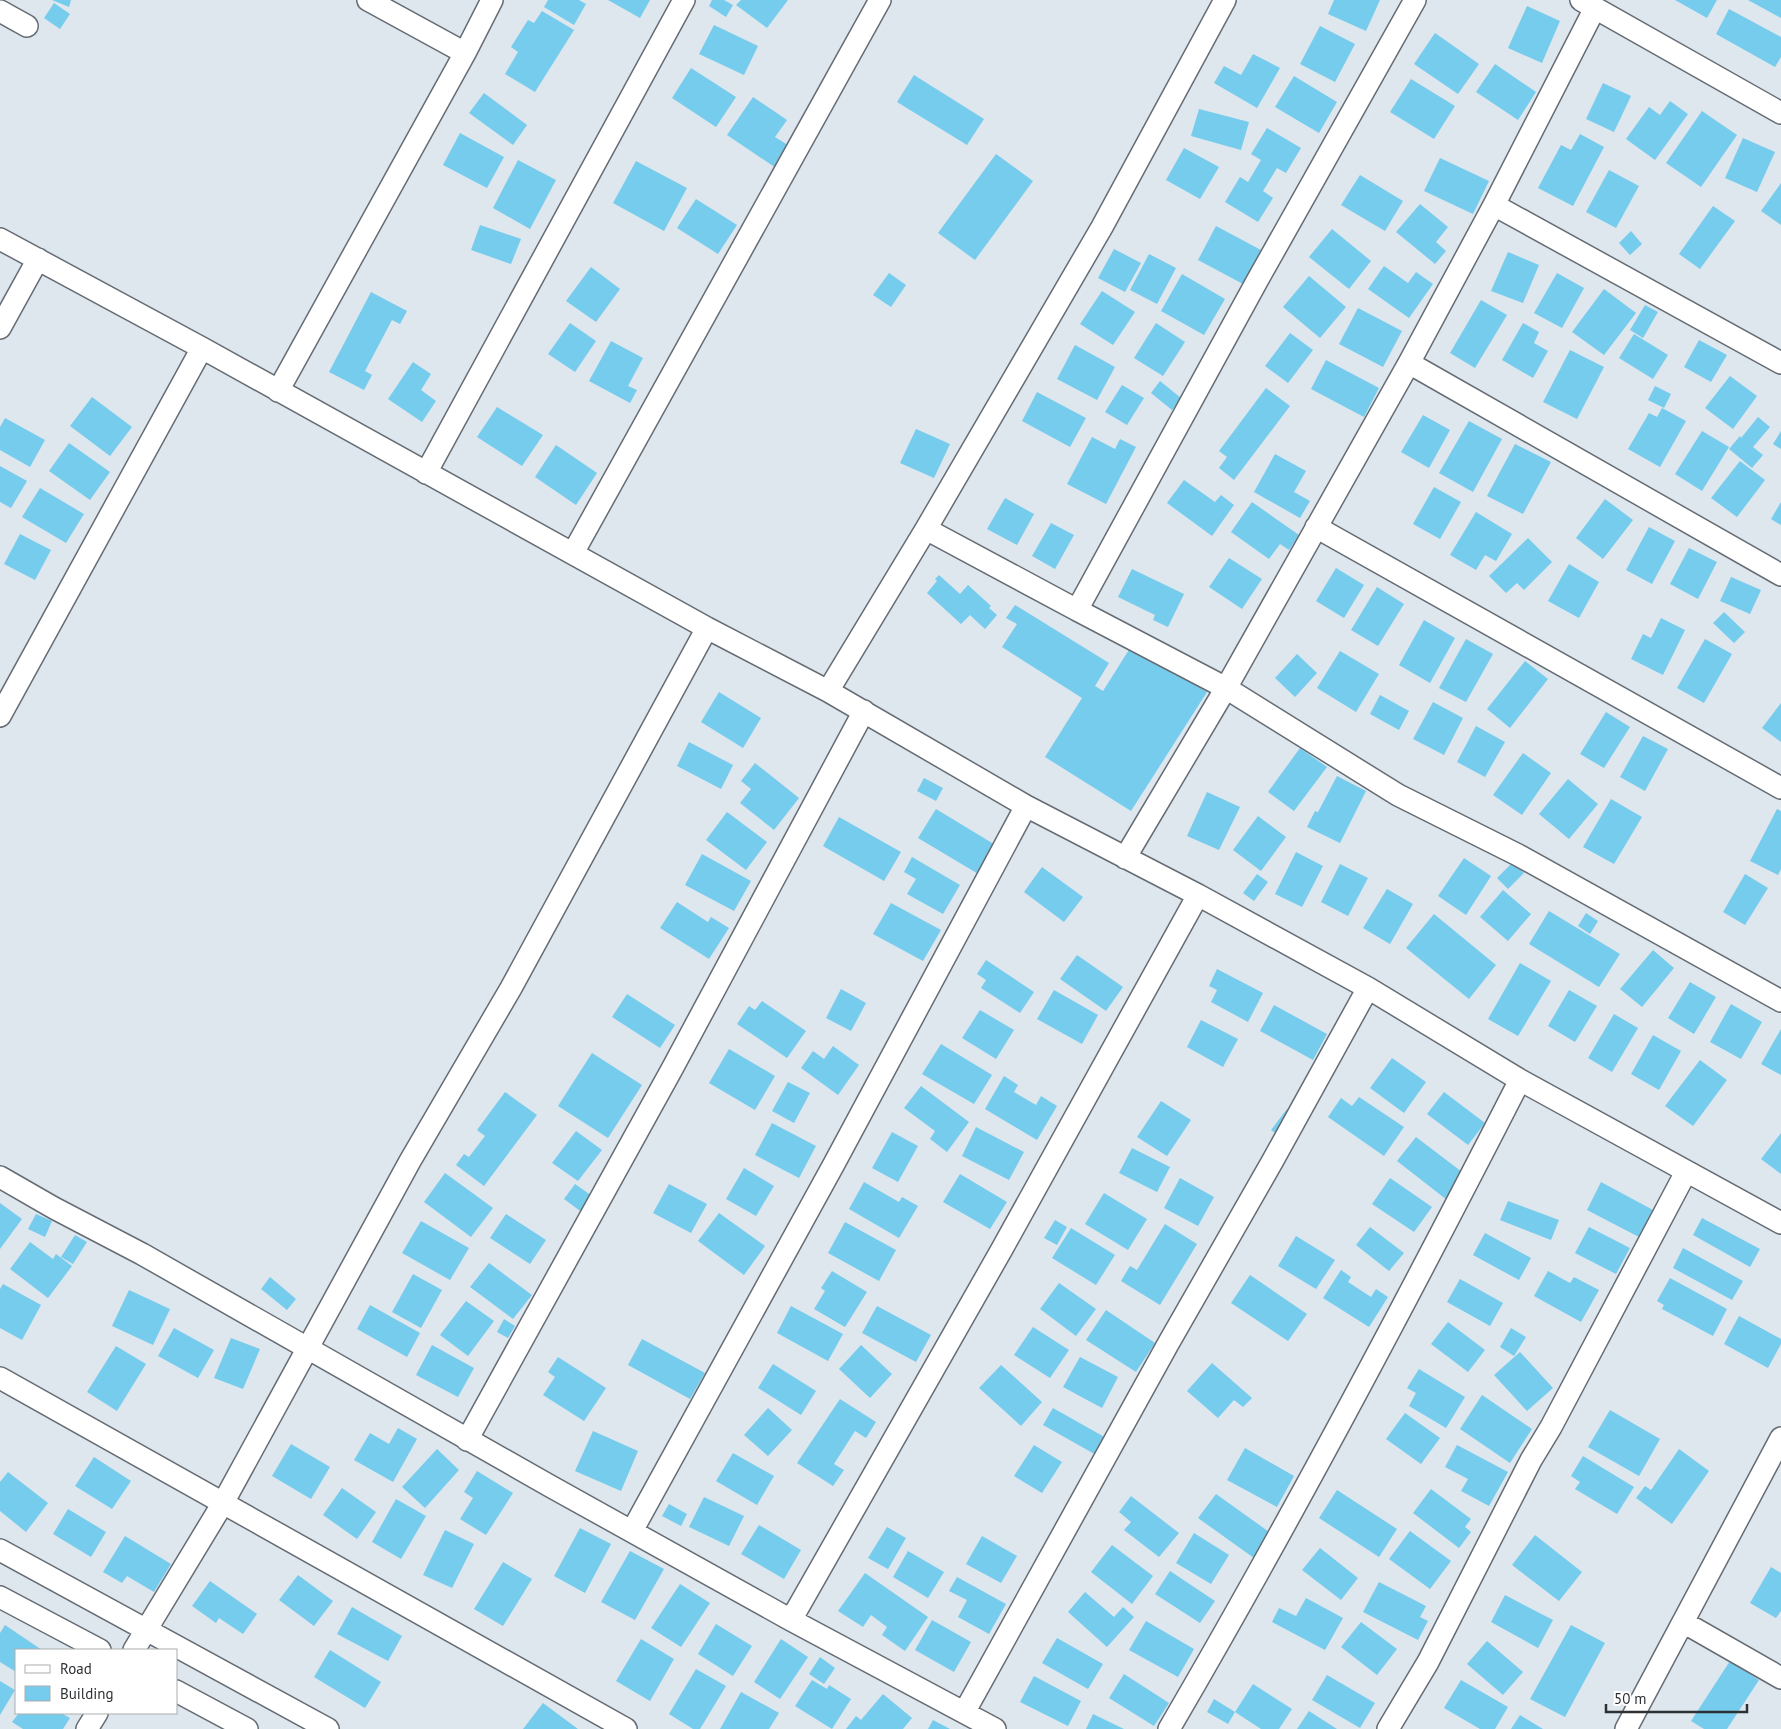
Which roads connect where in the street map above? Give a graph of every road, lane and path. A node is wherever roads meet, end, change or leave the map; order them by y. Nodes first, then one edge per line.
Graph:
1 (368, 0) edge
2 (492, 0) edge
3 (684, 0) edge
4 (880, 0) edge
5 (1225, 0) edge
6 (1415, 0) edge
7 (1588, 4) edge
8 (0, 11) edge
9 (26, 26) dead end
10 (465, 52) junction
11 (1781, 113) edge
12 (1494, 205) junction
13 (0, 239) edge
14 (38, 259) junction
15 (0, 328) edge
16 (202, 348) junction
17 (1781, 362) edge
18 (1409, 363) junction
19 (278, 391) junction
20 (426, 473) junction
21 (1316, 527) junction
22 (926, 529) junction
23 (573, 553) junction
24 (1781, 575) edge
25 (1077, 610) junction
26 (707, 628) junction
27 (1226, 688) junction
28 (828, 691) junction
29 (864, 711) junction
30 (0, 716) edge
31 (1781, 788) edge
32 (1026, 806) junction
33 (1125, 858) junction
34 (1198, 895) junction
35 (1368, 988) junction
36 (1781, 1001) edge
37 (1520, 1080) junction
38 (1686, 1172) junction
39 (0, 1177) edge
40 (1781, 1223) edge
41 (307, 1347) junction
42 (0, 1378) edge
43 (467, 1440) junction
44 (1778, 1451) edge
45 (223, 1504) junction
46 (632, 1531) junction
47 (0, 1550) edge
48 (0, 1597) edge
49 (791, 1620) junction
50 (1683, 1622) junction
51 (146, 1630) junction
52 (98, 1649) edge
53 (135, 1649) edge
54 (1781, 1678) edge
55 (178, 1692) edge
56 (965, 1711) junction
57 (95, 1714) edge
58 (87, 1729) edge
59 (247, 1729) edge
60 (328, 1729) edge
61 (626, 1729) edge
62 (995, 1729) edge
63 (1168, 1729) edge
64 (1388, 1729) edge
65 (1626, 1729) edge

1 - 10 street
2 - 10 street
3 - 20 street
4 - 23 street
5 - 22 street
6 - 25 street
7 - 11 street
7 - 12 street
8 - 9 street
10 - 19 street
12 - 17 street
12 - 18 street
13 - 14 street
14 - 15 street
14 - 16 street
16 - 19 street
16 - 30 street
18 - 21 street
18 - 24 street
19 - 20 street
20 - 23 street
21 - 27 street
21 - 31 street
22 - 25 street
22 - 28 street
23 - 26 street
25 - 27 street
26 - 28 street
26 - 41 street
27 - 33 street
27 - 36 street
28 - 29 street
29 - 32 street
29 - 43 street
32 - 33 street
32 - 46 street
33 - 34 street
34 - 35 street
34 - 49 street
35 - 37 street
35 - 56 street
37 - 38 street
37 - 63 street
38 - 40 street
38 - 64 street
39 - 41 street
41 - 43 street
41 - 45 street
42 - 45 street
43 - 46 street
44 - 50 street
45 - 51 street
45 - 61 street
46 - 49 street
47 - 51 street
48 - 52 street
49 - 56 street
50 - 54 street
50 - 65 street
51 - 53 street
51 - 60 street
55 - 59 street
56 - 62 street
57 - 58 street

